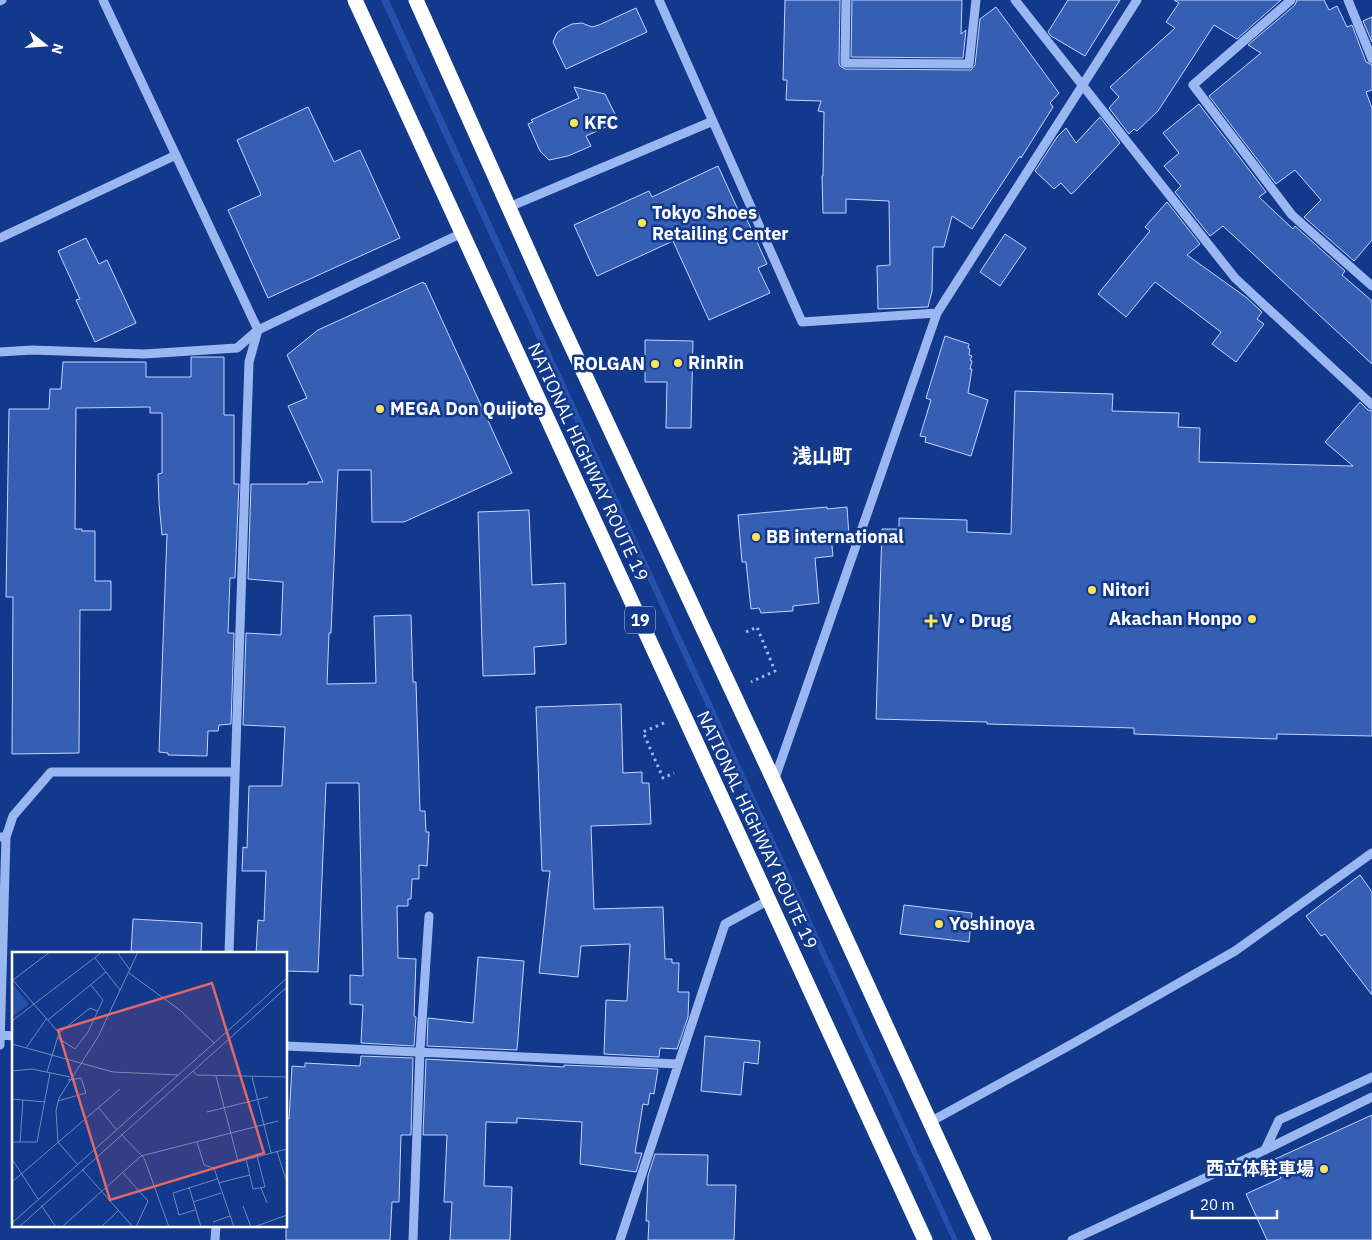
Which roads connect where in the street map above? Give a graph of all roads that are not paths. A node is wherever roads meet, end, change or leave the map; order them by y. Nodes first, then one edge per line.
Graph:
1 (103, 0) edge
2 (355, 0) edge
3 (416, 0) edge
4 (659, 0) edge
5 (846, 0) edge
6 (976, 0) edge
7 (1015, 0) edge
8 (1137, 0) edge
9 (1291, 0) edge
10 (1348, 0) edge
11 (1372, 59) edge
12 (1083, 85) junction
13 (713, 121) junction
14 (176, 155) junction
15 (509, 207) junction
16 (462, 233) junction
17 (0, 238) edge
18 (1372, 286) edge
19 (937, 313) junction
20 (258, 330) junction
21 (0, 352) edge
22 (1372, 405) edge
23 (234, 772) junction
24 (774, 781) junction
25 (3, 837) edge
26 (1372, 853) edge
27 (769, 900) junction
28 (429, 916) dead end
29 (229, 952) edge
30 (1, 1035) edge
31 (0, 1045) edge
32 (288, 1046) edge
33 (420, 1051) junction
34 (678, 1064) junction
35 (1372, 1077) edge
36 (1372, 1097) edge
37 (930, 1122) junction
38 (1265, 1150) junction
39 (413, 1240) edge
40 (620, 1240) edge
41 (925, 1240) edge
42 (984, 1240) edge
43 (1072, 1240) edge

1 - 14 street
2 - 16 highway, NATIONAL HIGHWAY ROUTE 19 / 19
3 - 15 highway, NATIONAL HIGHWAY ROUTE 19
4 - 13 street
5 - 6 street
7 - 12 street
8 - 12 street
9 - 18 street
10 - 11 street
12 - 19 street
12 - 22 street
13 - 15 street
13 - 19 street
14 - 17 street
14 - 20 street
15 - 24 highway, NATIONAL HIGHWAY ROUTE 19
16 - 20 street
16 - 27 highway, NATIONAL HIGHWAY ROUTE 19 / 19
19 - 24 street
20 - 21 street
20 - 23 street
23 - 25 street
23 - 29 street
24 - 37 highway, NATIONAL HIGHWAY ROUTE 19
25 - 30 street
26 - 37 street
27 - 34 street
27 - 41 highway, NATIONAL HIGHWAY ROUTE 19 / 19
28 - 33 street
30 - 31 street
32 - 33 street
33 - 34 street
33 - 39 street
34 - 40 street
35 - 38 street
36 - 38 street
37 - 42 highway, NATIONAL HIGHWAY ROUTE 19
38 - 43 street

